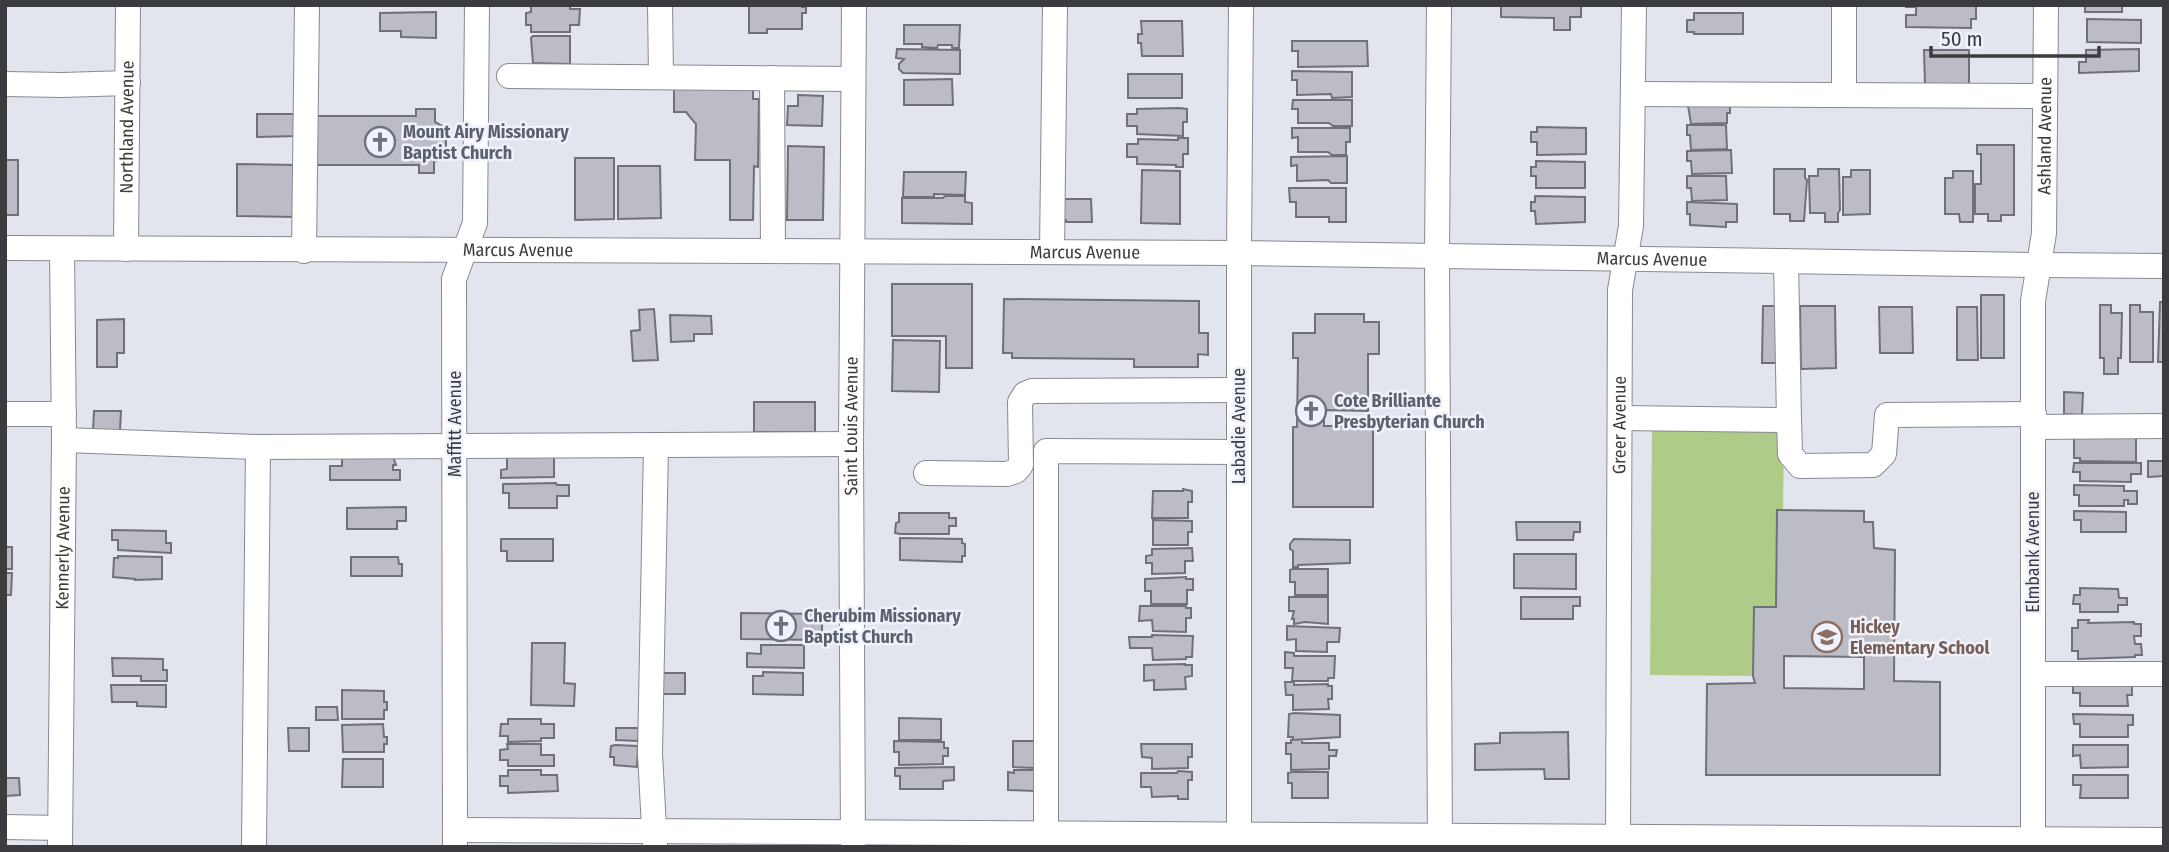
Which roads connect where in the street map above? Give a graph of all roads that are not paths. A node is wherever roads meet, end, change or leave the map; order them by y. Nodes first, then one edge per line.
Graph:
1 (128, 5) edge
2 (307, 5) edge
3 (477, 5) edge
4 (660, 5) edge
5 (854, 5) edge
6 (1055, 5) edge
7 (1241, 5) edge
8 (1439, 5) edge
9 (1634, 5) edge
10 (1844, 5) edge
11 (2046, 5) edge
12 (509, 76) dead end
13 (660, 76) junction
14 (772, 78) junction
15 (853, 79) junction
16 (128, 83) junction
17 (5, 84) edge
18 (1633, 94) junction
19 (1844, 94) junction
20 (2045, 96) junction
21 (5, 248) edge
22 (62, 248) junction
23 (126, 249) junction
24 (464, 249) junction
25 (304, 251) junction
26 (773, 251) junction
27 (853, 252) junction
28 (1052, 252) junction
29 (1239, 253) junction
30 (1437, 255) junction
31 (1626, 258) junction
32 (1786, 261) junction
33 (2040, 265) junction
34 (2164, 266) edge
35 (1239, 390) junction
36 (5, 414) edge
37 (64, 414) junction
38 (1620, 418) junction
39 (1789, 420) junction
40 (2033, 421) junction
41 (2164, 426) edge
42 (64, 440) junction
43 (656, 444) junction
44 (850, 444) junction
45 (455, 446) junction
46 (258, 447) junction
47 (1239, 452) junction
48 (926, 473) dead end
49 (2034, 674) junction
50 (2164, 674) edge
51 (5, 827) edge
52 (60, 837) edge
53 (456, 838) edge
54 (655, 839) edge
55 (2033, 839) junction
56 (853, 840) edge
57 (1046, 840) edge
58 (1239, 841) edge
59 (1440, 841) edge
60 (1618, 842) edge
61 (1792, 842) edge
62 (2154, 842) edge
63 (1971, 843) edge
64 (254, 847) edge

1 - 16 street, Northland Avenue
2 - 25 street
3 - 24 street, Maffitt Avenue
4 - 13 street
5 - 15 street, Saint Louis Avenue
6 - 28 street
7 - 29 street, Labadie Avenue
8 - 30 street
9 - 18 street, Greer Avenue
10 - 19 street
11 - 20 street, Ashland Avenue
12 - 13 street
13 - 14 street
14 - 15 street
14 - 26 street
15 - 27 street, Saint Louis Avenue
16 - 17 street
16 - 23 street, Northland Avenue
18 - 19 street
18 - 31 street, Greer Avenue
19 - 20 street
20 - 33 street, Ashland Avenue
21 - 22 street, Marcus Avenue
22 - 23 street, Marcus Avenue
22 - 37 street, Kennerly Avenue
23 - 25 street, Marcus Avenue
24 - 25 street, Marcus Avenue
24 - 26 street, Marcus Avenue
24 - 45 street, Maffitt Avenue
26 - 27 street, Marcus Avenue
27 - 28 street, Marcus Avenue
27 - 44 street, Saint Louis Avenue
28 - 29 street, Marcus Avenue
29 - 30 street, Marcus Avenue
29 - 35 street, Labadie Avenue
30 - 31 street, Marcus Avenue
30 - 59 street
31 - 32 street, Marcus Avenue
31 - 38 street, Greer Avenue
32 - 33 street, Marcus Avenue
32 - 39 street
33 - 34 street, Marcus Avenue
33 - 40 street, Elmbank Avenue
35 - 47 street, Labadie Avenue
35 - 48 street
36 - 37 street
37 - 42 street, Kennerly Avenue
38 - 39 street
38 - 60 street, Greer Avenue
39 - 40 street
40 - 41 street
40 - 49 street, Elmbank Avenue
42 - 46 street
42 - 52 street, Kennerly Avenue
43 - 44 street
43 - 45 street
43 - 54 street
44 - 56 street, Saint Louis Avenue
45 - 46 street
45 - 53 street, Maffitt Avenue
46 - 64 street
47 - 57 street
47 - 58 street, Labadie Avenue
49 - 50 street
49 - 55 street, Elmbank Avenue
51 - 52 street
53 - 54 street
54 - 56 street
55 - 62 street
55 - 63 street
56 - 57 street
57 - 58 street
58 - 59 street
59 - 60 street
60 - 61 street
61 - 63 street

